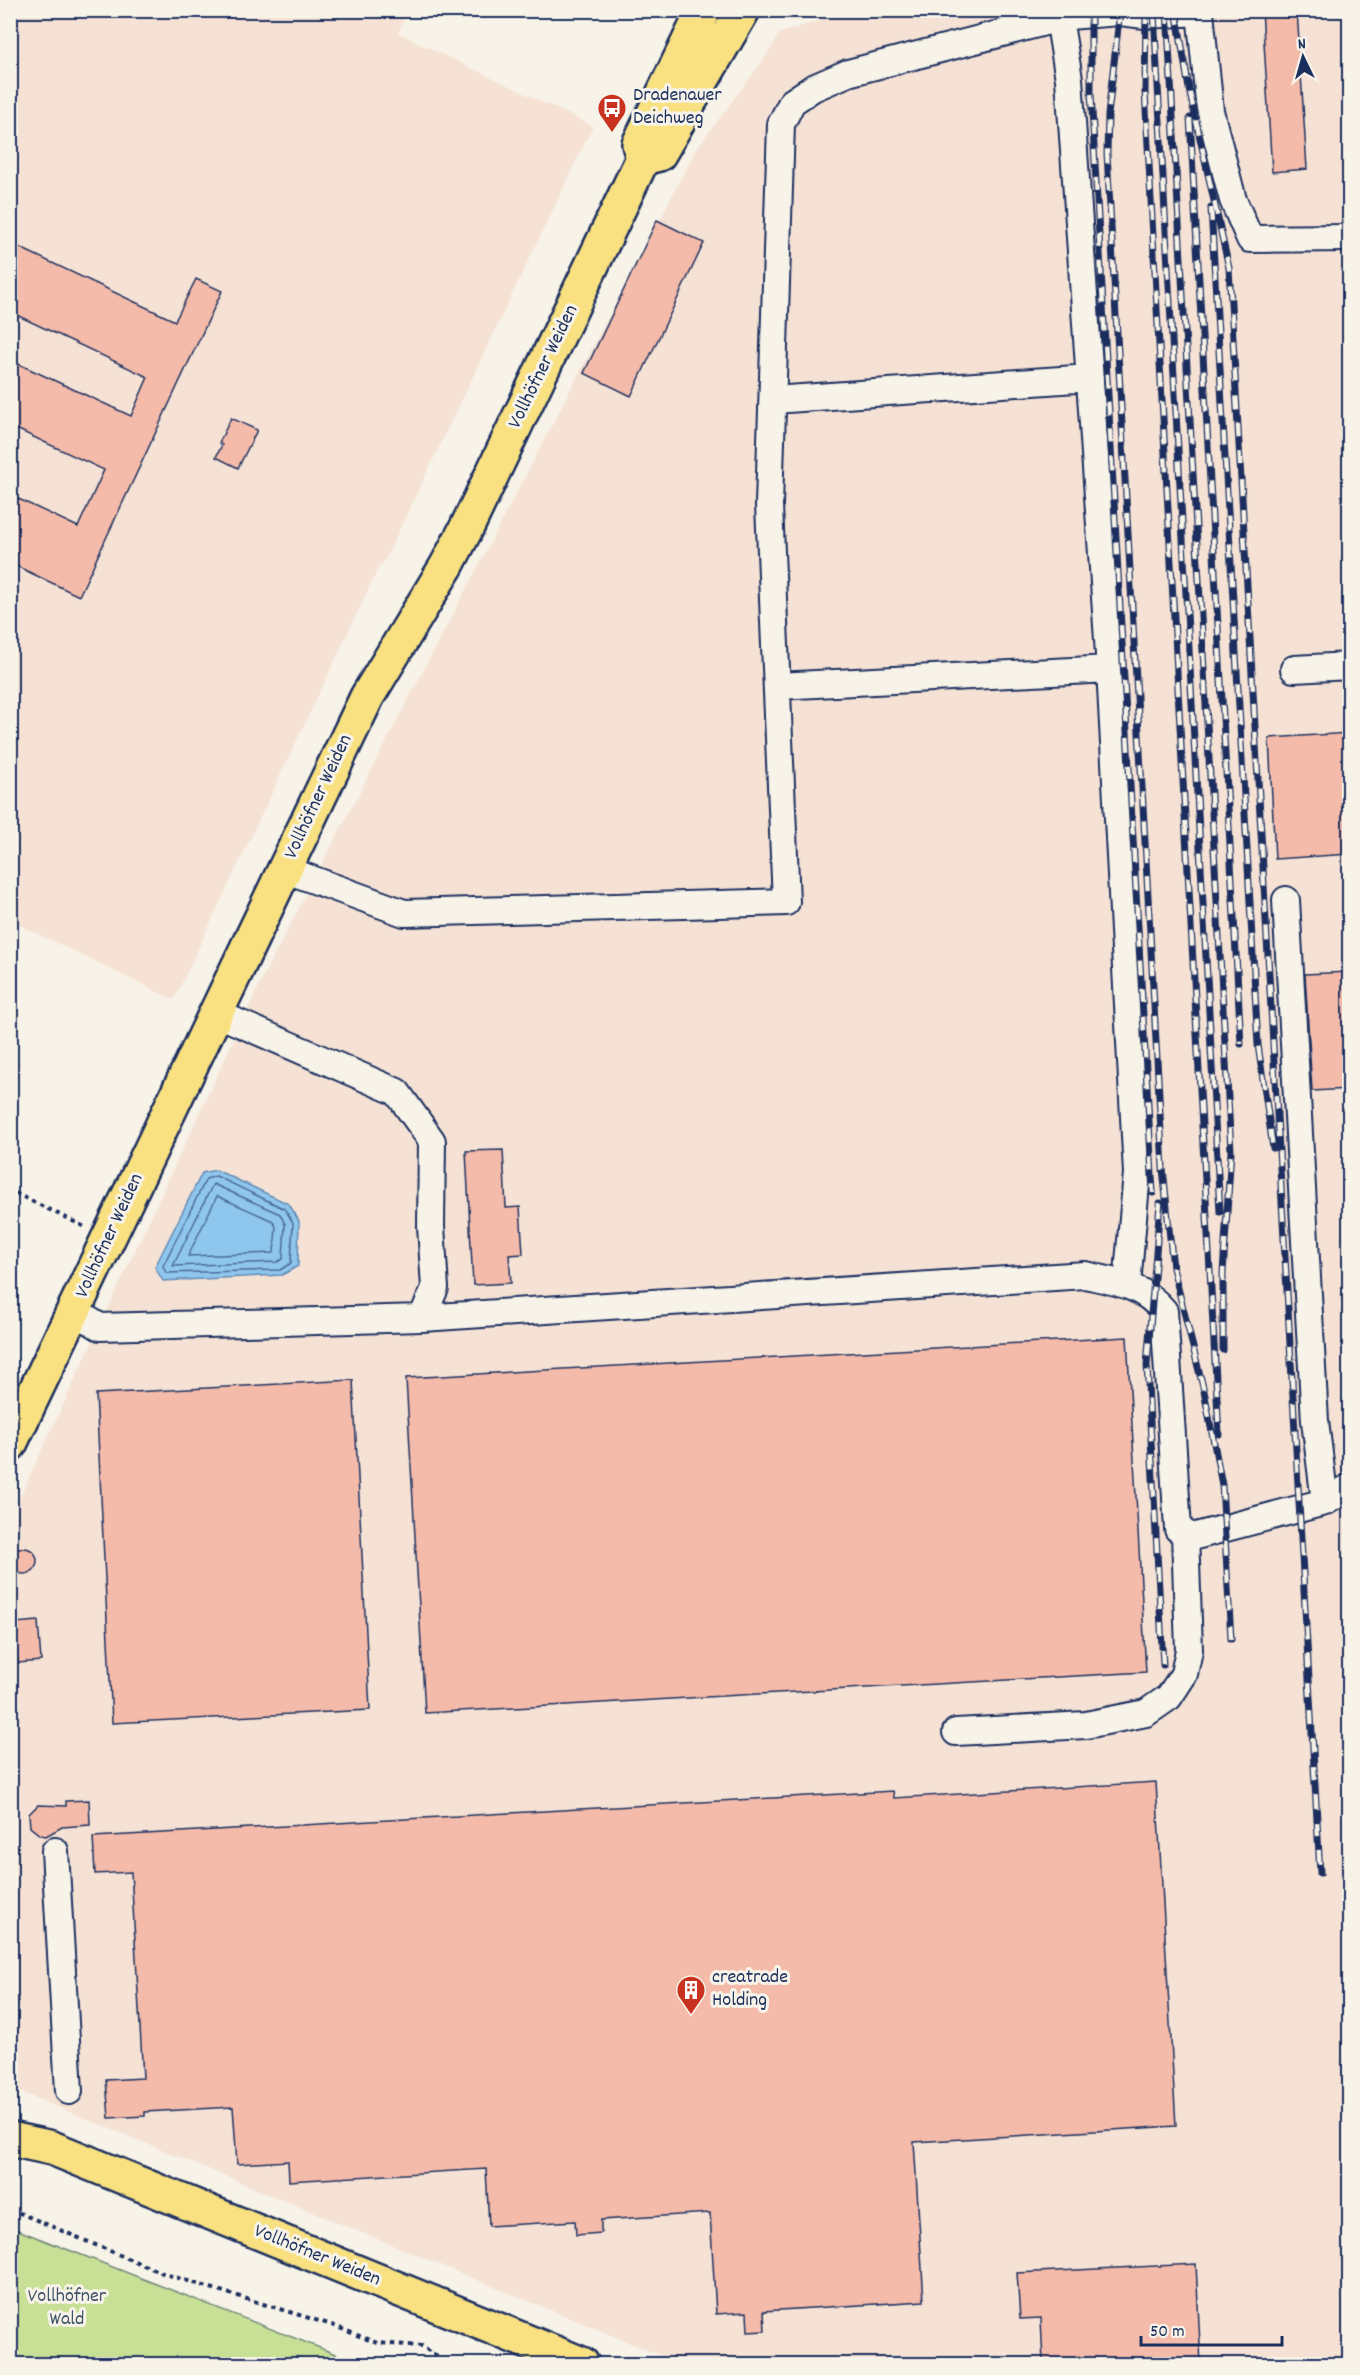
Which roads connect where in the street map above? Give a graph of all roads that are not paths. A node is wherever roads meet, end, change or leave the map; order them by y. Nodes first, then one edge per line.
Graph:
1 (704, 10) edge
2 (743, 10) edge
3 (1059, 18) junction
4 (643, 158) junction
5 (1350, 238) edge
6 (1090, 378) junction
7 (773, 400) junction
8 (1350, 666) edge
9 (1110, 669) junction
10 (1294, 669) dead end
11 (777, 686) junction
12 (284, 868) junction
13 (1286, 900) dead end
14 (216, 1013) junction
15 (1127, 1285) junction
16 (74, 1311) junction
17 (422, 1318) junction
18 (10, 1444) edge
19 (1350, 1487) edge
20 (1325, 1502) junction
21 (1185, 1533) junction
22 (956, 1732) dead end
23 (55, 1851) dead end
24 (69, 2091) dead end
25 (10, 2119) edge
26 (10, 2139) edge
27 (52, 2148) junction
28 (582, 2364) edge

1 - 4 main road, Vollhöfner Weiden
2 - 4 main road
3 - 5 lane
3 - 6 lane
3 - 7 lane
4 - 12 main road, Vollhöfner Weiden
6 - 7 lane
6 - 9 lane
7 - 11 lane
8 - 10 lane
9 - 11 lane
9 - 15 lane
11 - 12 lane
12 - 14 main road, Vollhöfner Weiden
13 - 20 lane
14 - 16 main road, Vollhöfner Weiden
14 - 17 lane
15 - 17 lane
15 - 21 lane
16 - 17 lane
16 - 18 main road, Vollhöfner Weiden
19 - 20 lane
20 - 21 lane
21 - 22 lane
23 - 24 lane
25 - 27 main road, Vollhöfner Weiden
26 - 27 main road, Vollhöfner Weiden
27 - 28 main road, Vollhöfner Weiden

